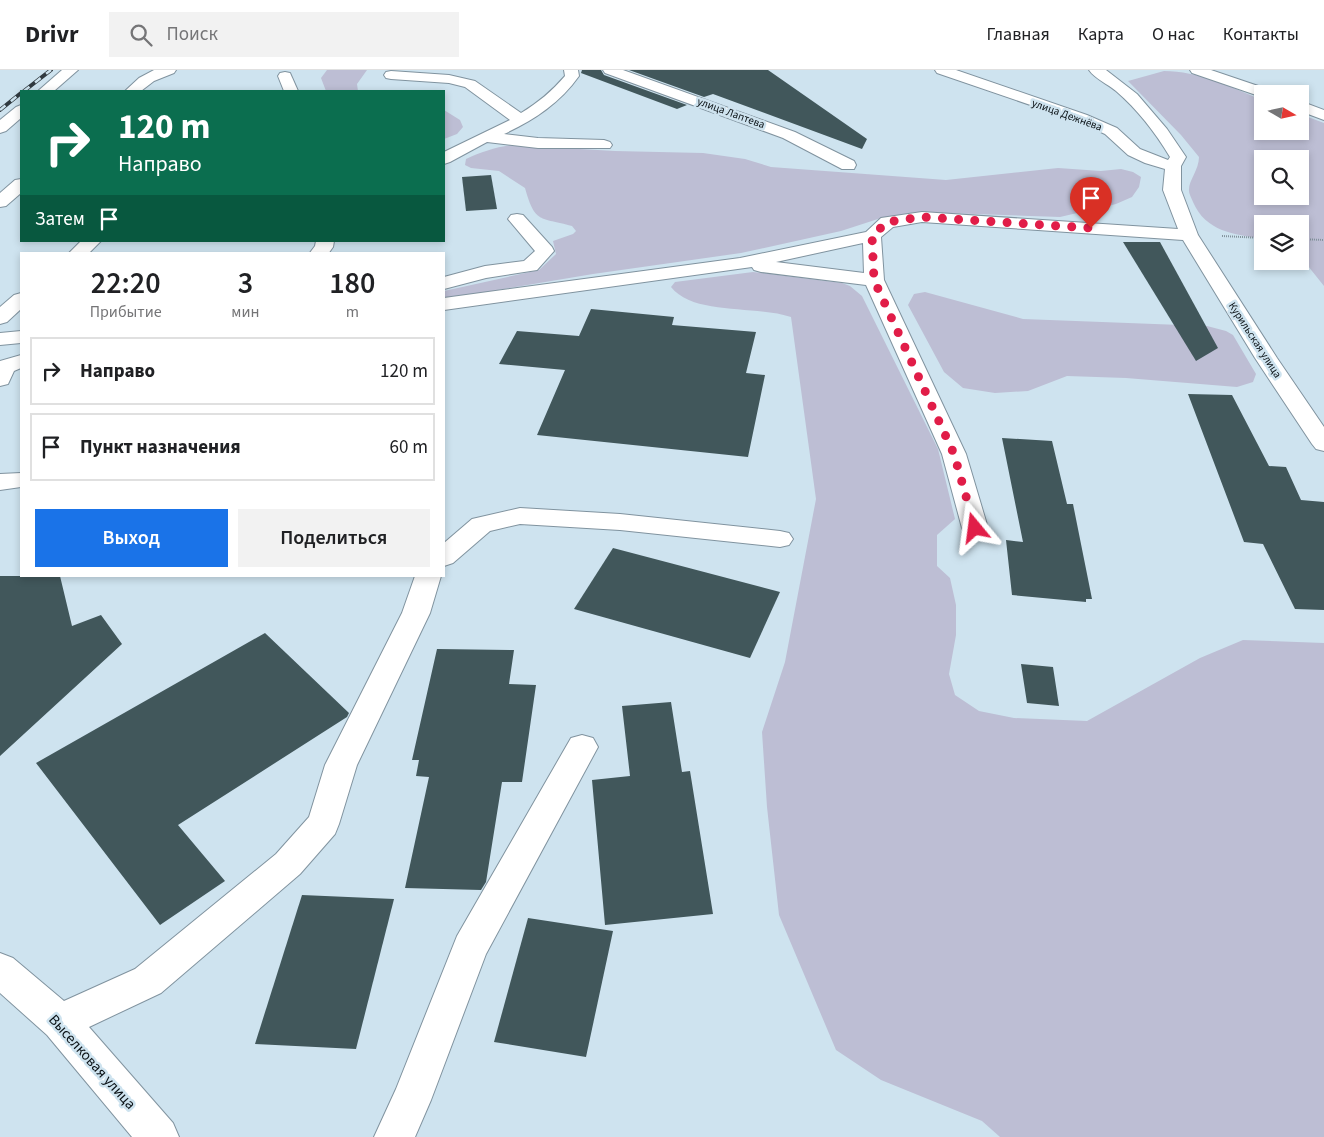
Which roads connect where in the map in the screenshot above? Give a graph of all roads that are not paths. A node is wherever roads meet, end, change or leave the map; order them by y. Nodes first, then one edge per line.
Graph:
1 (71, 70) edge
2 (571, 70) edge
3 (610, 70) edge
4 (942, 70) edge
5 (1096, 70) edge
6 (1197, 70) edge
7 (164, 71) edge
8 (391, 75) dead end
9 (285, 76) dead end
10 (1254, 89) edge
11 (46, 90) edge
12 (133, 90) edge
13 (291, 90) edge
14 (1309, 109) edge
15 (20, 111) edge
16 (1324, 115) edge
17 (520, 120) junction
18 (0, 128) edge
19 (484, 138) junction
20 (445, 145) edge
21 (604, 146) dead end
22 (445, 158) edge
23 (848, 165) dead end
24 (1173, 166) junction
25 (20, 185) edge
26 (0, 202) edge
27 (517, 219) dead end
28 (1189, 235) junction
29 (872, 236) junction
30 (91, 242) edge
31 (78, 252) edge
32 (740, 264) junction
33 (874, 280) junction
34 (445, 283) edge
35 (20, 300) edge
36 (445, 304) edge
37 (0, 318) edge
38 (20, 337) edge
39 (0, 339) edge
40 (20, 361) edge
41 (0, 379) edge
42 (1324, 444) edge
43 (20, 480) edge
44 (0, 482) edge
45 (975, 528) dead end
46 (780, 539) dead end
47 (445, 556) edge
48 (428, 577) edge
49 (582, 747) dead end
50 (0, 970) edge
51 (60, 1022) junction
52 (159, 1137) edge
53 (394, 1137) edge

1 - 11 street
2 - 17 street
3 - 23 street, улица Лаптева
4 - 24 street, улица Дежнёва
5 - 24 street
6 - 10 street
7 - 12 street
8 - 17 street
9 - 13 street
14 - 16 street
15 - 18 street
17 - 19 street
19 - 20 street
19 - 21 street
19 - 22 street
24 - 28 street
25 - 26 street
27 - 34 street
28 - 29 street
28 - 42 street, Курильская улица
29 - 32 street
29 - 33 street
30 - 31 street
32 - 33 street
32 - 36 street
33 - 45 street
35 - 37 street
38 - 39 street
40 - 41 street
43 - 44 street
46 - 47 street
48 - 51 street
49 - 53 street
50 - 51 street, Выселковая улица
51 - 52 street, Выселковая улица

